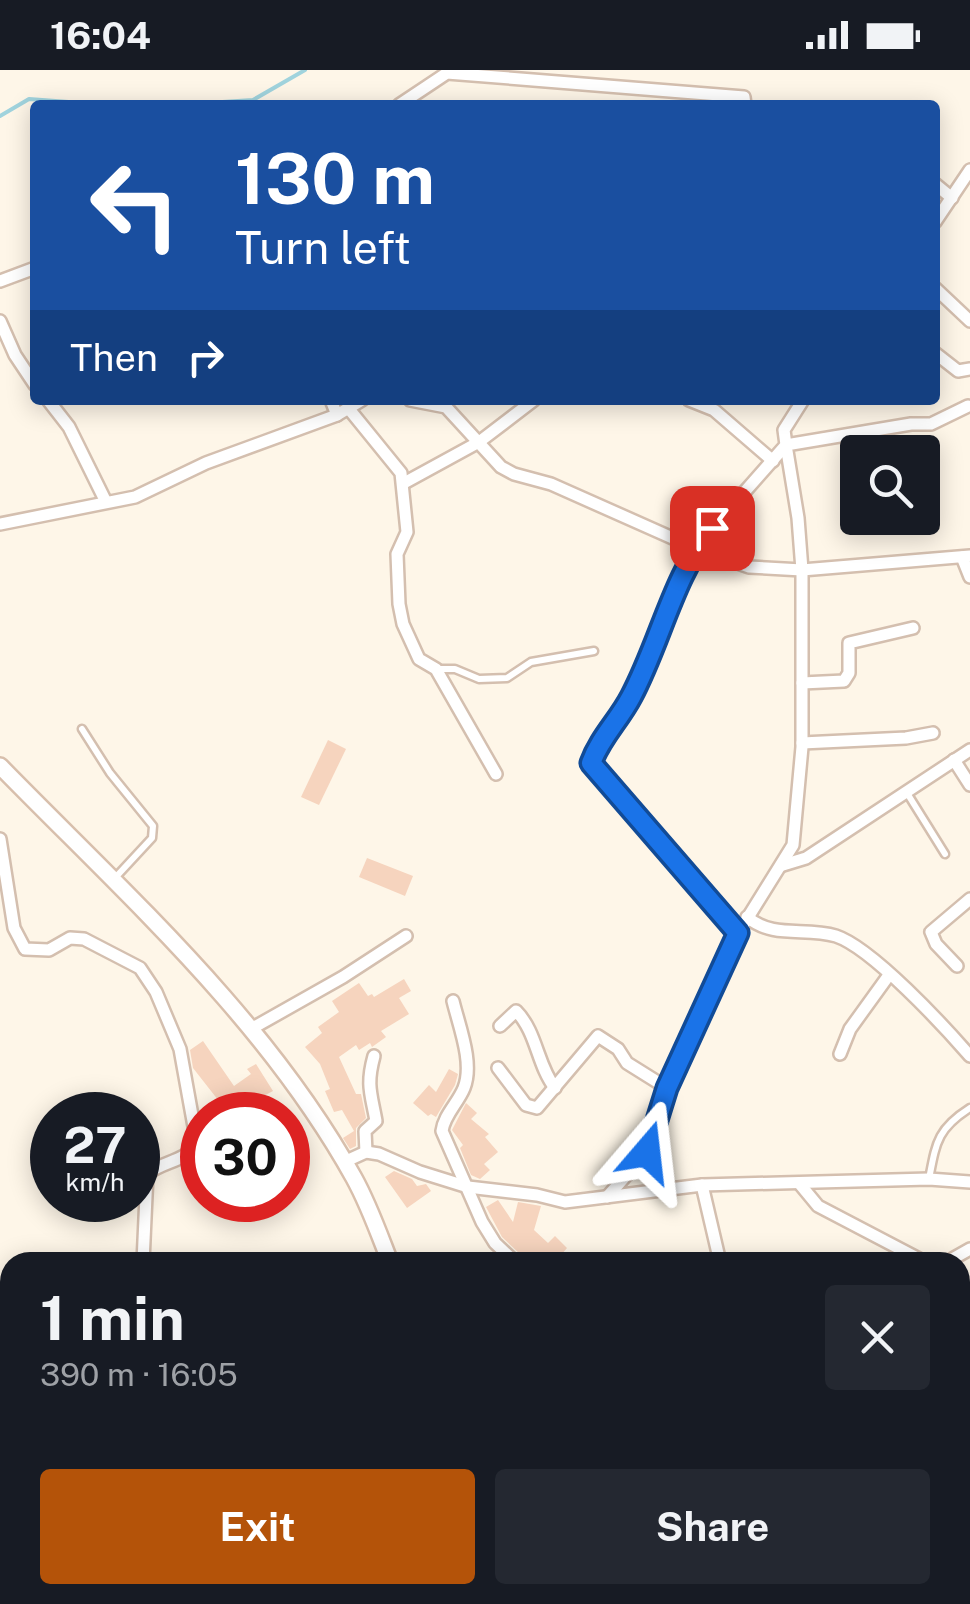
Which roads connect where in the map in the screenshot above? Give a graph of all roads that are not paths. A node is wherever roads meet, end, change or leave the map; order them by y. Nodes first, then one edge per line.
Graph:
1 (406, 100) edge
2 (744, 100) edge
3 (970, 170) edge
4 (940, 188) edge
5 (952, 198) junction
6 (940, 215) edge
7 (30, 270) edge
8 (0, 281) edge
9 (940, 293) edge
10 (0, 321) edge
11 (970, 322) edge
12 (940, 356) edge
13 (970, 369) edge
14 (30, 378) edge
15 (52, 405) edge
16 (337, 405) edge
17 (354, 405) edge
18 (436, 405) edge
19 (527, 405) edge
20 (702, 405) edge
21 (798, 405) edge
22 (968, 406) edge
23 (343, 412) junction
24 (479, 442) junction
25 (786, 445) junction
26 (773, 462) junction
27 (404, 483) junction
28 (106, 502) junction
29 (0, 524) edge
30 (695, 548) junction
31 (966, 557) edge
32 (802, 570) junction
33 (970, 577) edge
34 (913, 628) dead end
35 (594, 651) dead end
36 (436, 669) junction
37 (802, 683) junction
38 (82, 729) dead end
39 (933, 733) dead end
40 (802, 743) junction
41 (970, 750) edge
42 (954, 760) junction
43 (0, 766) edge
44 (496, 774) dead end
45 (970, 784) edge
46 (906, 792) junction
47 (0, 840) edge
48 (945, 854) dead end
49 (783, 864) junction
50 (113, 880) junction
51 (970, 899) edge
52 (747, 917) junction
53 (738, 933) junction
54 (406, 936) dead end
55 (957, 966) dead end
56 (889, 975) junction
57 (453, 1001) dead end
58 (500, 1026) dead end
59 (251, 1029) junction
60 (969, 1053) edge
61 (840, 1054) dead end
62 (374, 1056) dead end
63 (498, 1068) dead end
64 (555, 1088) junction
65 (667, 1088) junction
66 (970, 1108) edge
67 (366, 1152) junction
68 (344, 1162) junction
69 (930, 1179) junction
70 (970, 1182) edge
71 (799, 1183) junction
72 (702, 1185) junction
73 (468, 1186) junction
74 (607, 1198) junction
75 (143, 1252) edge
76 (386, 1252) edge
77 (506, 1252) edge
78 (718, 1252) edge
79 (906, 1252) edge

1 - 2 street
3 - 5 street
4 - 5 street
5 - 6 street
7 - 8 street
9 - 11 street
10 - 14 street
12 - 13 street
15 - 28 street
16 - 23 street
17 - 23 street
18 - 24 street
19 - 24 street
20 - 26 street
21 - 25 street
22 - 25 street
23 - 27 street
23 - 28 street
24 - 27 street
24 - 30 street
25 - 26 street
25 - 32 street
26 - 30 street
27 - 36 street
28 - 29 street
30 - 32 street
30 - 53 street
31 - 32 street
31 - 33 street
32 - 37 street
34 - 37 street
35 - 36 lane
36 - 44 street
37 - 40 street
38 - 50 lane
39 - 40 street
40 - 49 street
41 - 42 street
42 - 45 street
42 - 46 street
43 - 50 main road
46 - 48 lane
46 - 49 street
47 - 75 street
49 - 52 street
50 - 59 main road
51 - 55 street
52 - 53 street
52 - 56 street
53 - 65 street
54 - 59 street
56 - 60 street
56 - 61 street
57 - 73 street
58 - 64 street
59 - 68 main road
62 - 67 street
63 - 64 street
64 - 65 street
65 - 74 street
66 - 69 lane
67 - 68 street
67 - 73 street
68 - 76 main road
69 - 70 street
69 - 71 street
71 - 72 street
71 - 79 street
72 - 74 street
72 - 78 street
73 - 74 street
73 - 77 street

